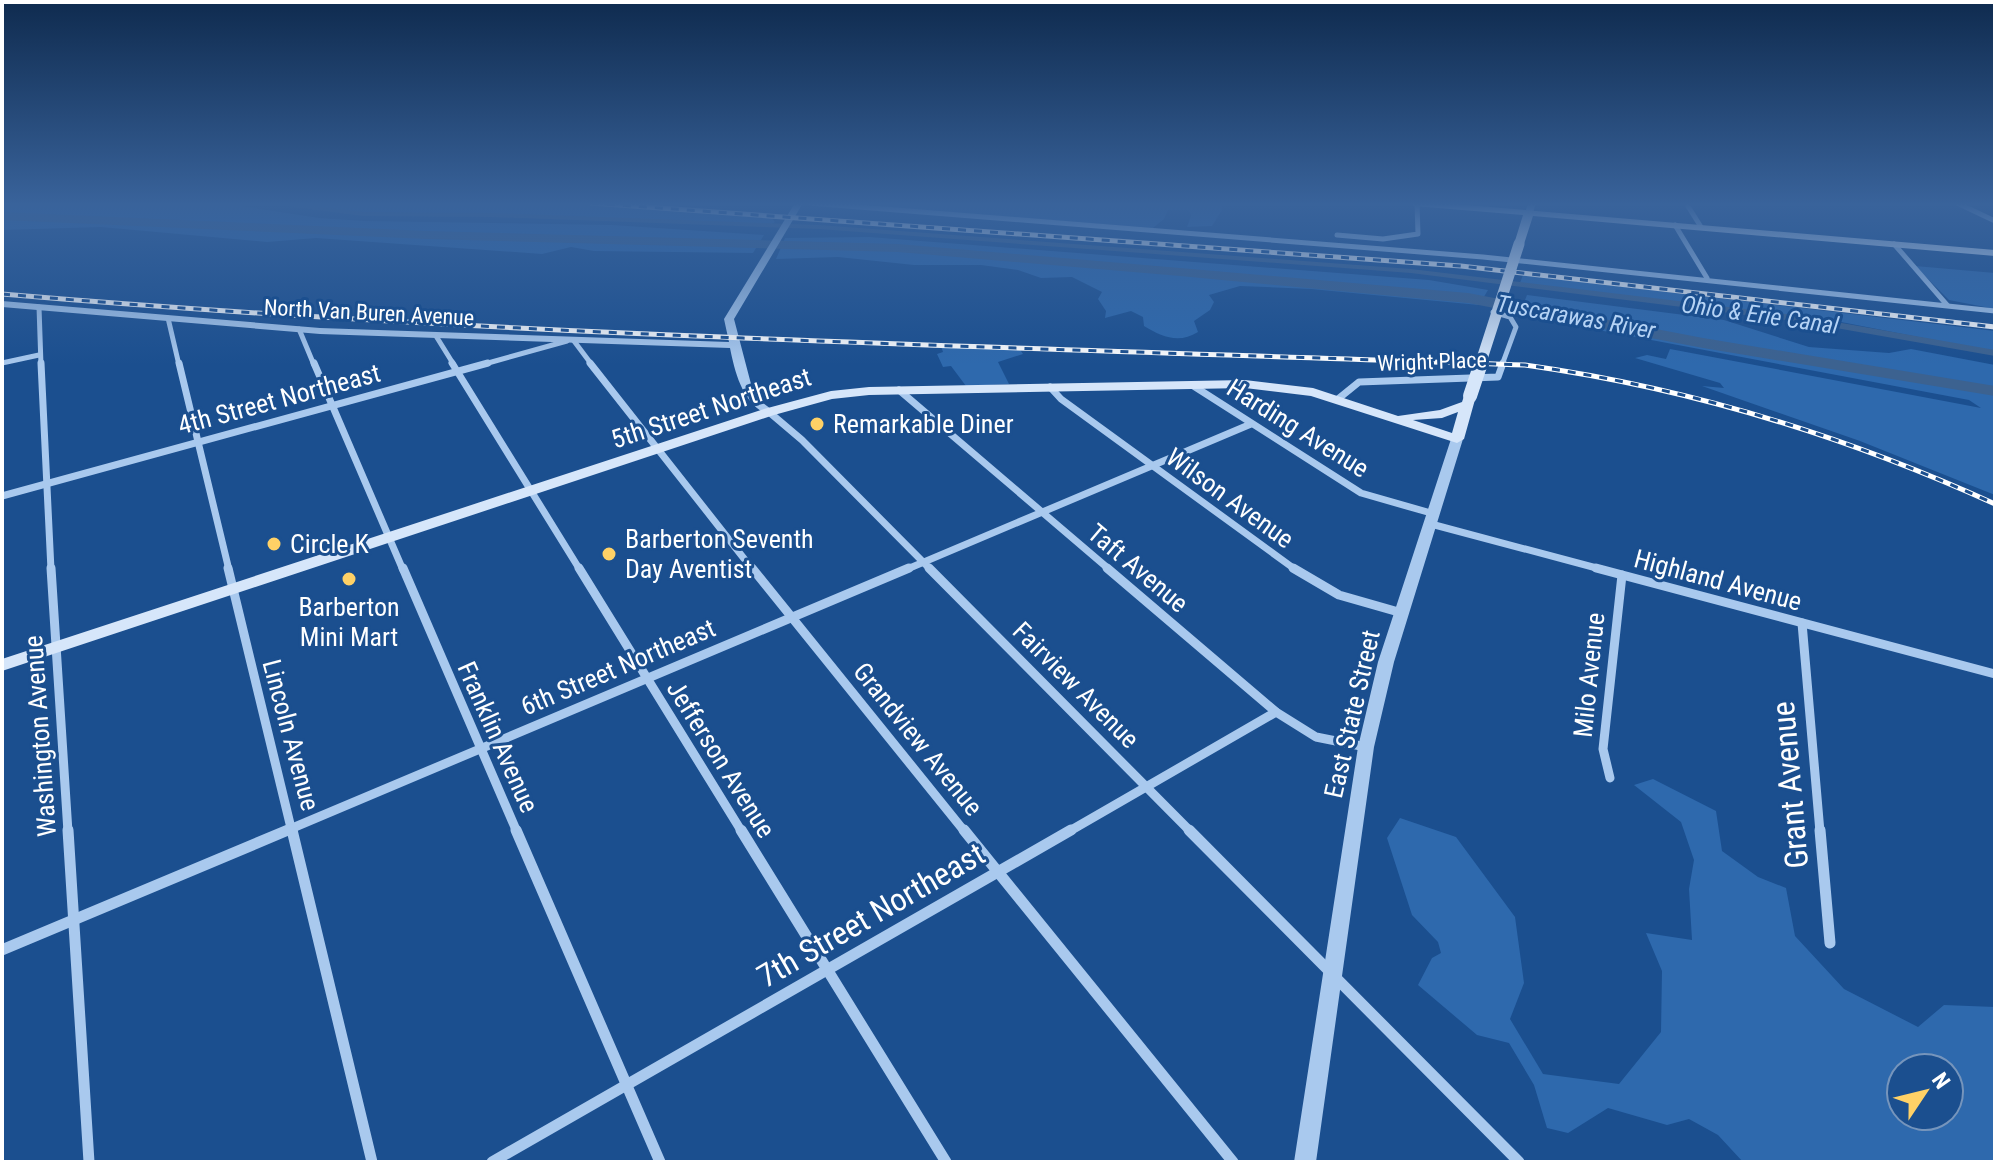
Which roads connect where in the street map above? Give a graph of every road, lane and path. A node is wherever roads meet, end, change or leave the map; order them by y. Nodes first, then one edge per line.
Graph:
1 (765, 257) edge
2 (1486, 257) edge
3 (1515, 257) edge
4 (1695, 257) edge
5 (1906, 257) edge
6 (1707, 278) junction
7 (2, 304) edge
8 (1948, 305) junction
9 (39, 307) junction
10 (1995, 311) edge
11 (1493, 312) dead end
12 (168, 318) junction
13 (299, 329) junction
14 (436, 336) junction
15 (571, 341) junction
16 (735, 345) junction
17 (39, 355) junction
18 (2, 363) edge
19 (457, 371) junction
20 (1192, 385) junction
21 (1050, 387) junction
22 (899, 390) junction
23 (1338, 399) junction
24 (1469, 400) junction
25 (332, 406) junction
26 (769, 412) junction
27 (1391, 417) junction
28 (1251, 424) junction
29 (1457, 439) junction
30 (197, 443) junction
31 (656, 450) junction
32 (1152, 466) junction
33 (46, 484) junction
34 (529, 492) junction
35 (2, 496) edge
36 (1041, 512) junction
37 (1431, 519) junction
38 (388, 539) junction
39 (923, 562) junction
40 (1622, 575) junction
41 (231, 590) junction
42 (1402, 613) junction
43 (792, 617) junction
44 (1802, 623) junction
45 (56, 647) junction
46 (2, 665) edge
47 (1995, 674) edge
48 (646, 679) junction
49 (1276, 712) junction
50 (1366, 747) junction
51 (479, 749) junction
52 (1610, 778) dead end
53 (1145, 787) junction
54 (292, 827) junction
55 (997, 872) junction
56 (73, 920) junction
57 (1830, 943) dead end
58 (2, 950) edge
59 (826, 971) junction
60 (1331, 976) junction
61 (626, 1085) junction
62 (89, 1162) edge
63 (372, 1162) edge
64 (492, 1162) edge
65 (660, 1162) edge
66 (946, 1162) edge
67 (1233, 1162) edge
68 (1305, 1162) edge
69 (1519, 1162) edge

1 - 16 street, Fairview Avenue
2 - 6 street
3 - 24 main road, East State Street, bridge
4 - 6 street
5 - 8 street
6 - 8 street
7 - 9 street, North Van Buren Avenue
8 - 10 street
9 - 12 street, North Van Buren Avenue
9 - 17 street, Washington Avenue
11 - 23 street, Wright Place
12 - 13 street, North Van Buren Avenue
12 - 30 street, Lincoln Avenue
13 - 14 street, North Van Buren Avenue
13 - 25 street, Franklin Avenue
14 - 15 street, North Van Buren Avenue
14 - 19 street, Jefferson Avenue
15 - 16 street, North Van Buren Avenue
15 - 19 street, 4th Street Northeast
15 - 31 street, Grandview Avenue
16 - 26 street, Fairview Avenue
17 - 18 street
17 - 33 street, Washington Avenue
19 - 25 street, 4th Street Northeast
19 - 34 street, Jefferson Avenue
20 - 21 main road, 5th Street Northeast
20 - 23 main road, 5th Street Northeast
20 - 28 street, Harding Avenue
21 - 22 main road, 5th Street Northeast
21 - 32 street, Wilson Avenue
22 - 26 main road, 5th Street Northeast
22 - 36 street, Taft Avenue
23 - 27 main road, 5th Street Northeast
24 - 27 main road
24 - 29 main road, East State Street
25 - 30 street, 4th Street Northeast
25 - 38 street, Franklin Avenue
26 - 31 main road, 5th Street Northeast
26 - 39 street, Fairview Avenue
27 - 29 main road, 5th Street Northeast
28 - 32 street, 6th Street Northeast
28 - 37 street, Harding Avenue
29 - 37 street, East State Street
30 - 33 street, 4th Street Northeast
30 - 41 street, Lincoln Avenue
31 - 34 main road, 5th Street Northeast
31 - 43 street, Grandview Avenue
32 - 36 street, 6th Street Northeast
32 - 42 street, Wilson Avenue
33 - 35 street, 4th Street Northeast
33 - 45 street, Washington Avenue
34 - 38 main road, 5th Street Northeast
34 - 48 street, Jefferson Avenue
36 - 39 street, 6th Street Northeast
36 - 49 street, Taft Avenue
37 - 40 street, Highland Avenue
37 - 42 street, East State Street
38 - 41 main road, 5th Street Northeast
38 - 51 street, Franklin Avenue
39 - 43 street, 6th Street Northeast
39 - 53 street, Fairview Avenue
40 - 44 street, Highland Avenue
40 - 52 street, Milo Avenue
41 - 45 main road, 5th Street Northeast
41 - 54 street, Lincoln Avenue
42 - 50 street, East State Street
43 - 48 street, 6th Street Northeast
43 - 55 street, Grandview Avenue
44 - 47 street, Highland Avenue
44 - 57 street, Grant Avenue
45 - 46 main road, 5th Street Northeast
45 - 56 street, Washington Avenue
48 - 51 street, 6th Street Northeast
48 - 59 street, Jefferson Avenue
49 - 50 street, Taft Avenue
49 - 53 street, 7th Street Northeast
50 - 60 street, East State Street
51 - 54 street, 6th Street Northeast
51 - 61 street, Franklin Avenue
53 - 55 street, 7th Street Northeast
53 - 60 street, Fairview Avenue
54 - 56 street, 6th Street Northeast
54 - 63 street, Lincoln Avenue
55 - 59 street, 7th Street Northeast
55 - 67 street, Grandview Avenue
56 - 58 street, 6th Street Northeast
56 - 62 street, Washington Avenue
59 - 61 street, 7th Street Northeast
59 - 66 street, Jefferson Avenue
60 - 68 street, East State Street
60 - 69 street, Fairview Avenue
61 - 64 street, 7th Street Northeast
61 - 65 street, Franklin Avenue

